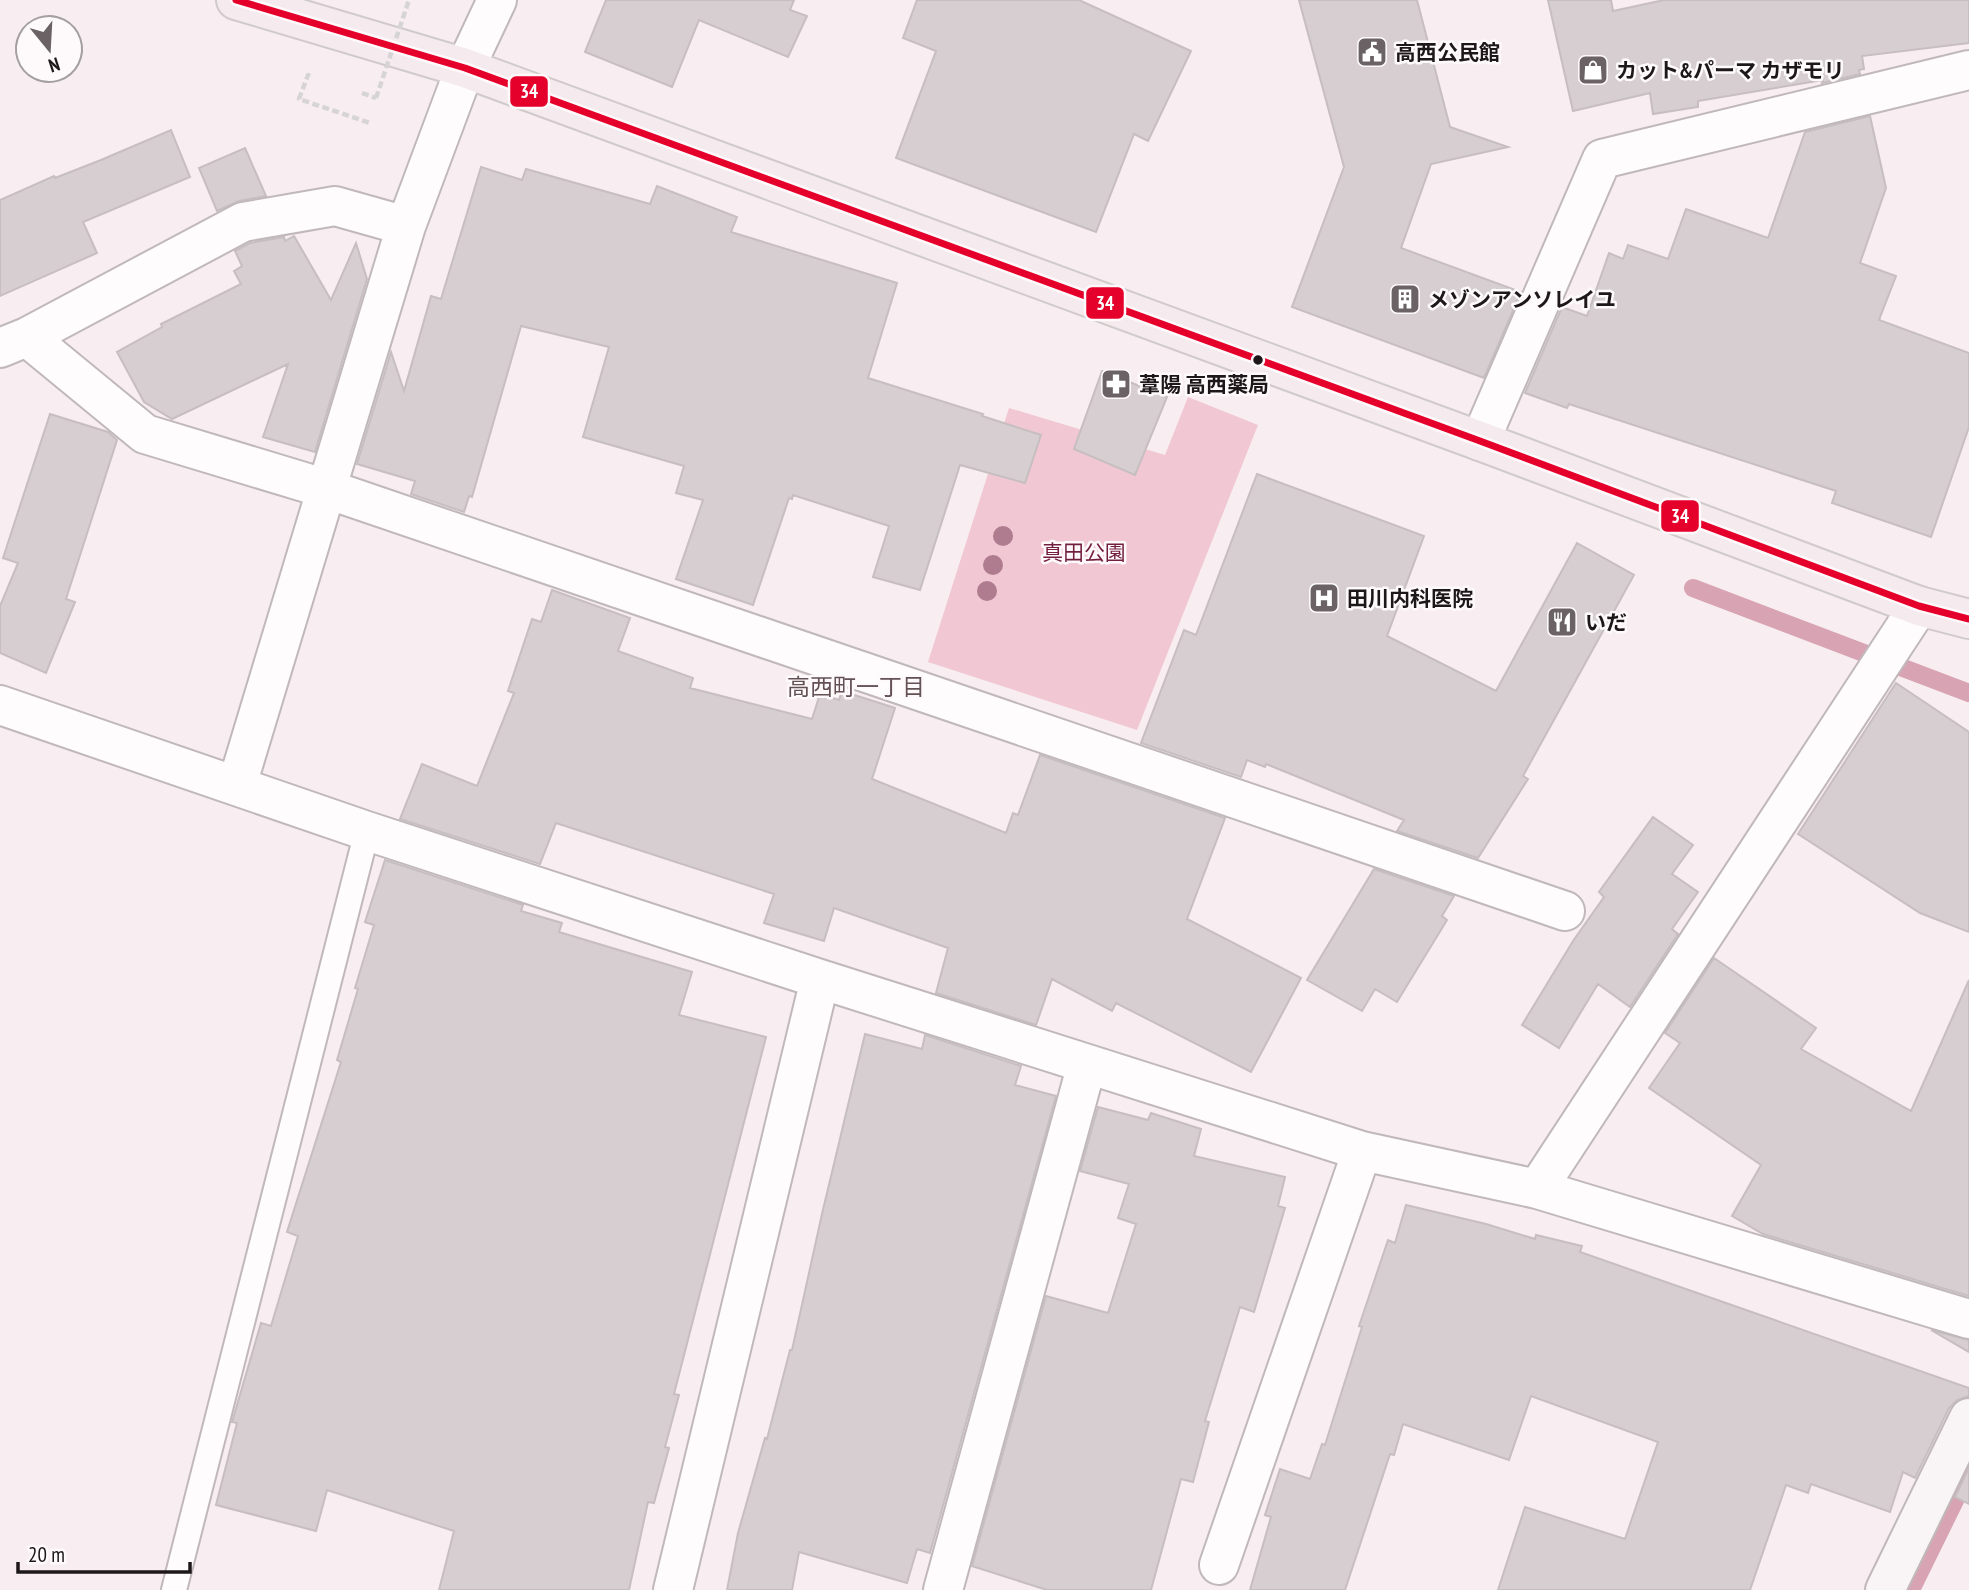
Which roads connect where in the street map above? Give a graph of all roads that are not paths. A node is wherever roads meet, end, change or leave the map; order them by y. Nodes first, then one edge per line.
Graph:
1 (236, 0) edge
2 (497, 0) edge
3 (465, 68) junction
4 (1969, 70) edge
5 (406, 226) junction
6 (13, 342) edge
7 (1480, 441) junction
8 (327, 489) junction
9 (1919, 607) junction
10 (1969, 619) edge
11 (0, 705) edge
12 (237, 785) junction
13 (367, 831) junction
14 (1565, 911) dead end
15 (820, 979) junction
16 (1087, 1064) junction
17 (1363, 1151) junction
18 (1537, 1189) junction
19 (1969, 1319) edge
20 (1969, 1418) edge
21 (1219, 1565) dead end
22 (174, 1590) edge
23 (673, 1590) edge
24 (943, 1590) edge
25 (1885, 1590) edge

1 - 3 main road
2 - 3 street
3 - 5 street
3 - 7 main road
4 - 7 street
5 - 6 street
5 - 8 street
6 - 8 street
7 - 9 main road
8 - 12 street
8 - 14 street
9 - 10 main road
9 - 18 street
11 - 12 street
12 - 13 street
13 - 15 street
13 - 22 lane
15 - 16 street
15 - 23 street
16 - 17 street
16 - 24 street
17 - 18 street
17 - 21 street
18 - 19 street
20 - 25 street

